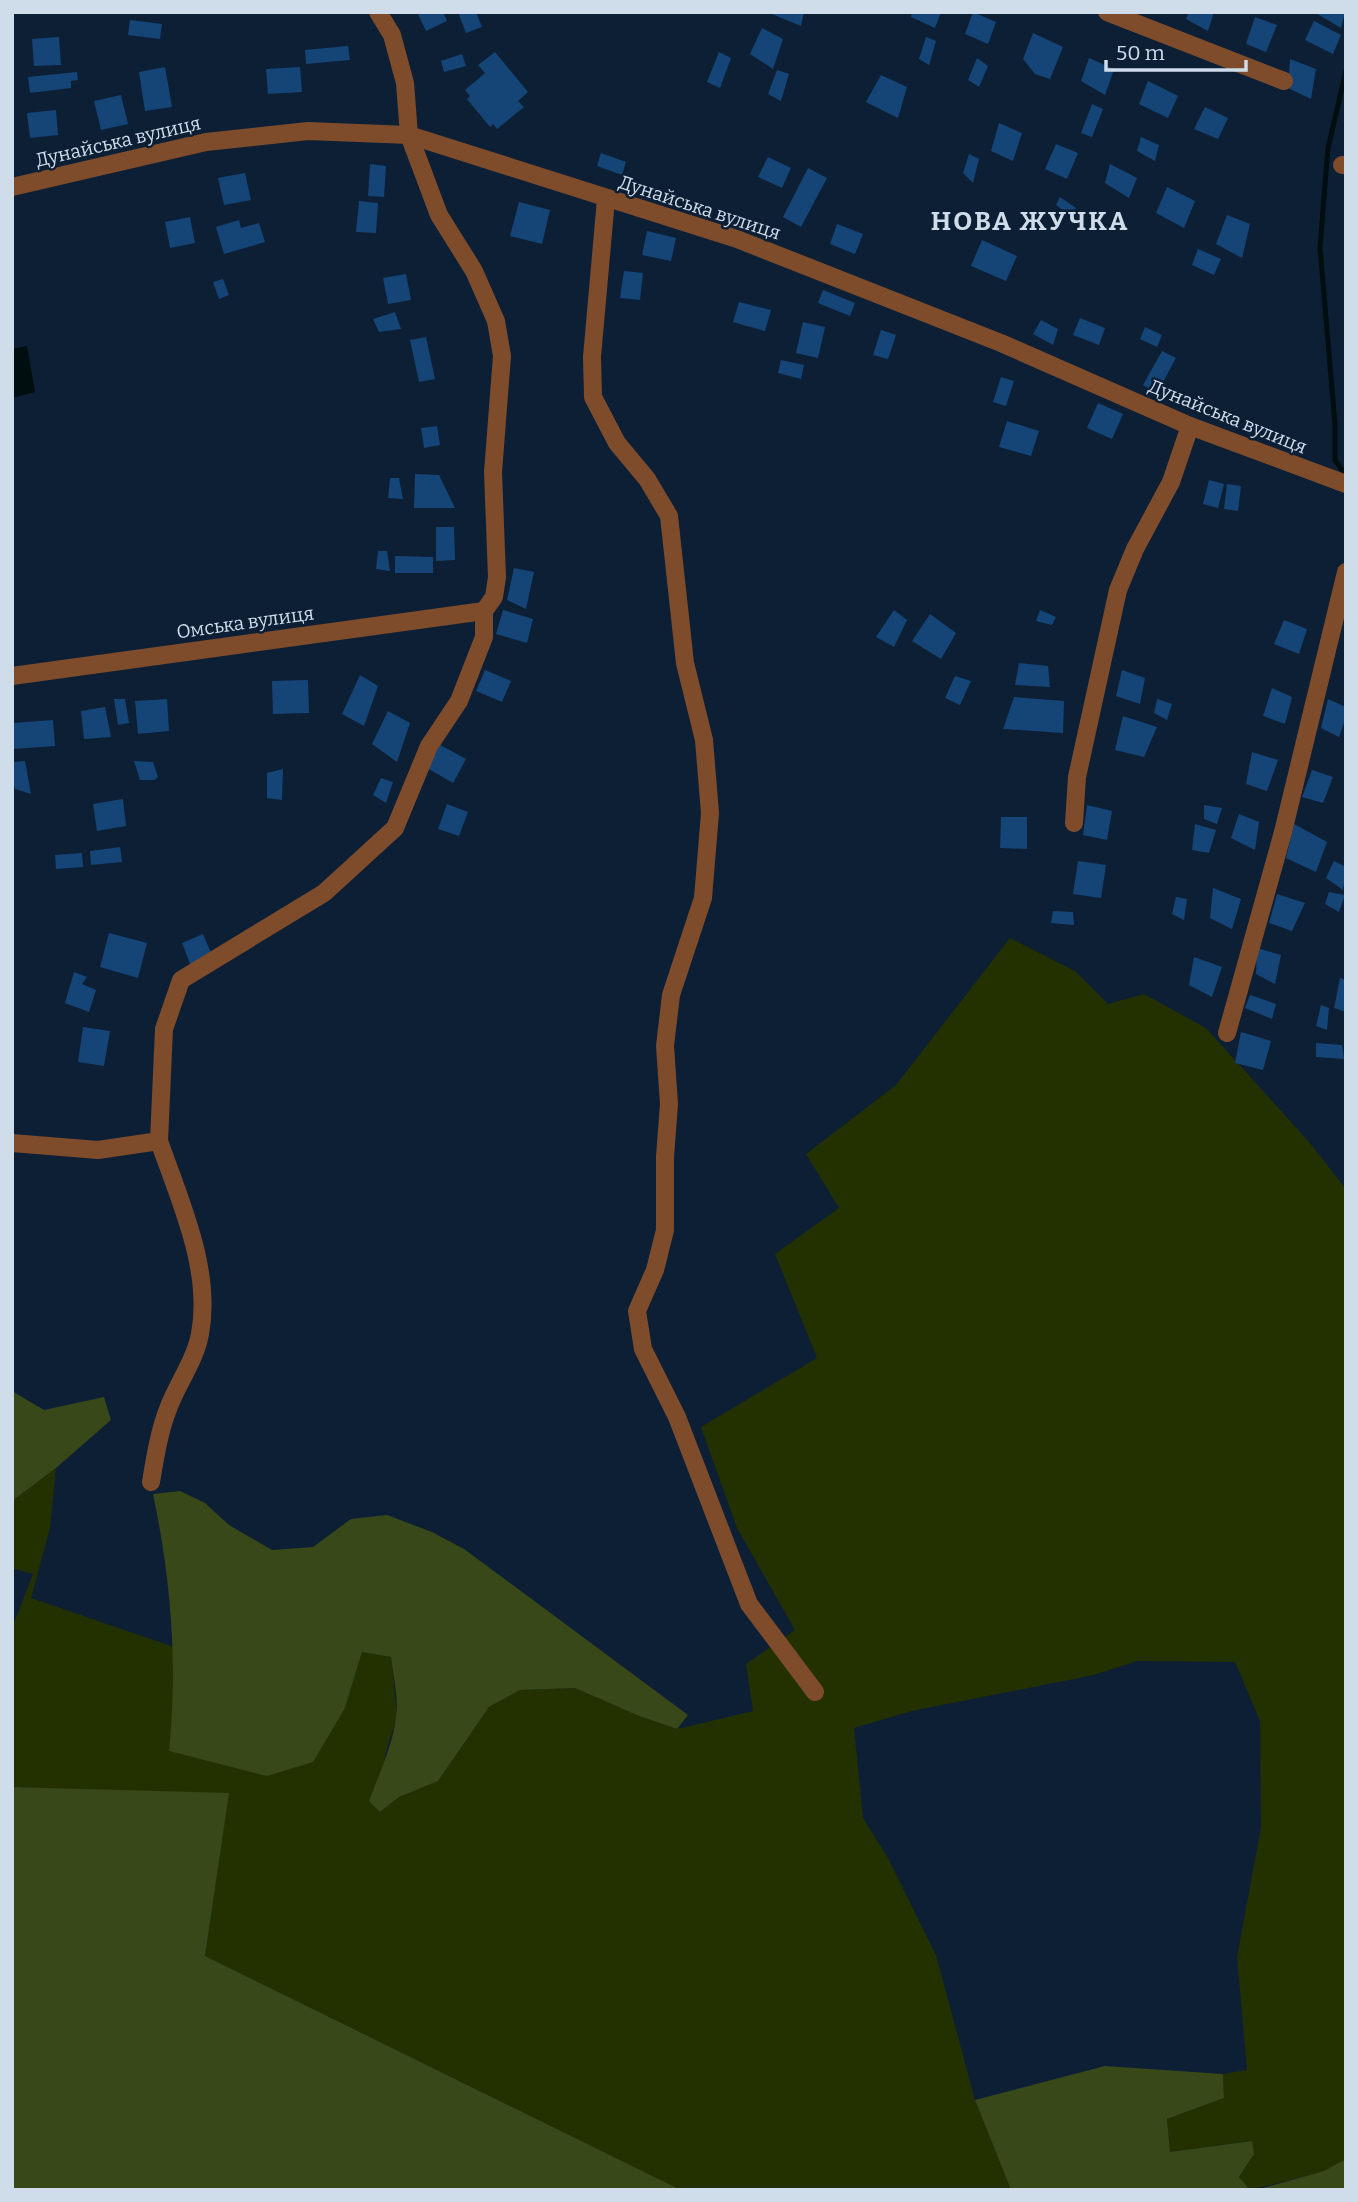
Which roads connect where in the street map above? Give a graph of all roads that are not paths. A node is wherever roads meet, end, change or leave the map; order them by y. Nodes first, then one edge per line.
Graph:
1 (378, 12) edge
2 (1107, 12) edge
3 (1284, 81) dead end
4 (409, 135) junction
5 (12, 187) edge
6 (607, 199) junction
7 (1190, 426) junction
8 (1346, 485) edge
9 (1346, 572) edge
10 (484, 611) junction
11 (12, 676) edge
12 (1074, 824) dead end
13 (1227, 1033) dead end
14 (159, 1141) junction
15 (12, 1143) edge
16 (151, 1482) dead end
17 (815, 1692) dead end

1 - 4 street
2 - 3 street
4 - 5 street, Дунайська вулиця
4 - 6 street, Дунайська вулиця
4 - 10 street
6 - 7 street, Дунайська вулиця
6 - 17 street
7 - 8 street, Дунайська вулиця
7 - 12 street
9 - 13 street
10 - 11 street, Омська вулиця
10 - 14 street
14 - 15 street
14 - 16 street

